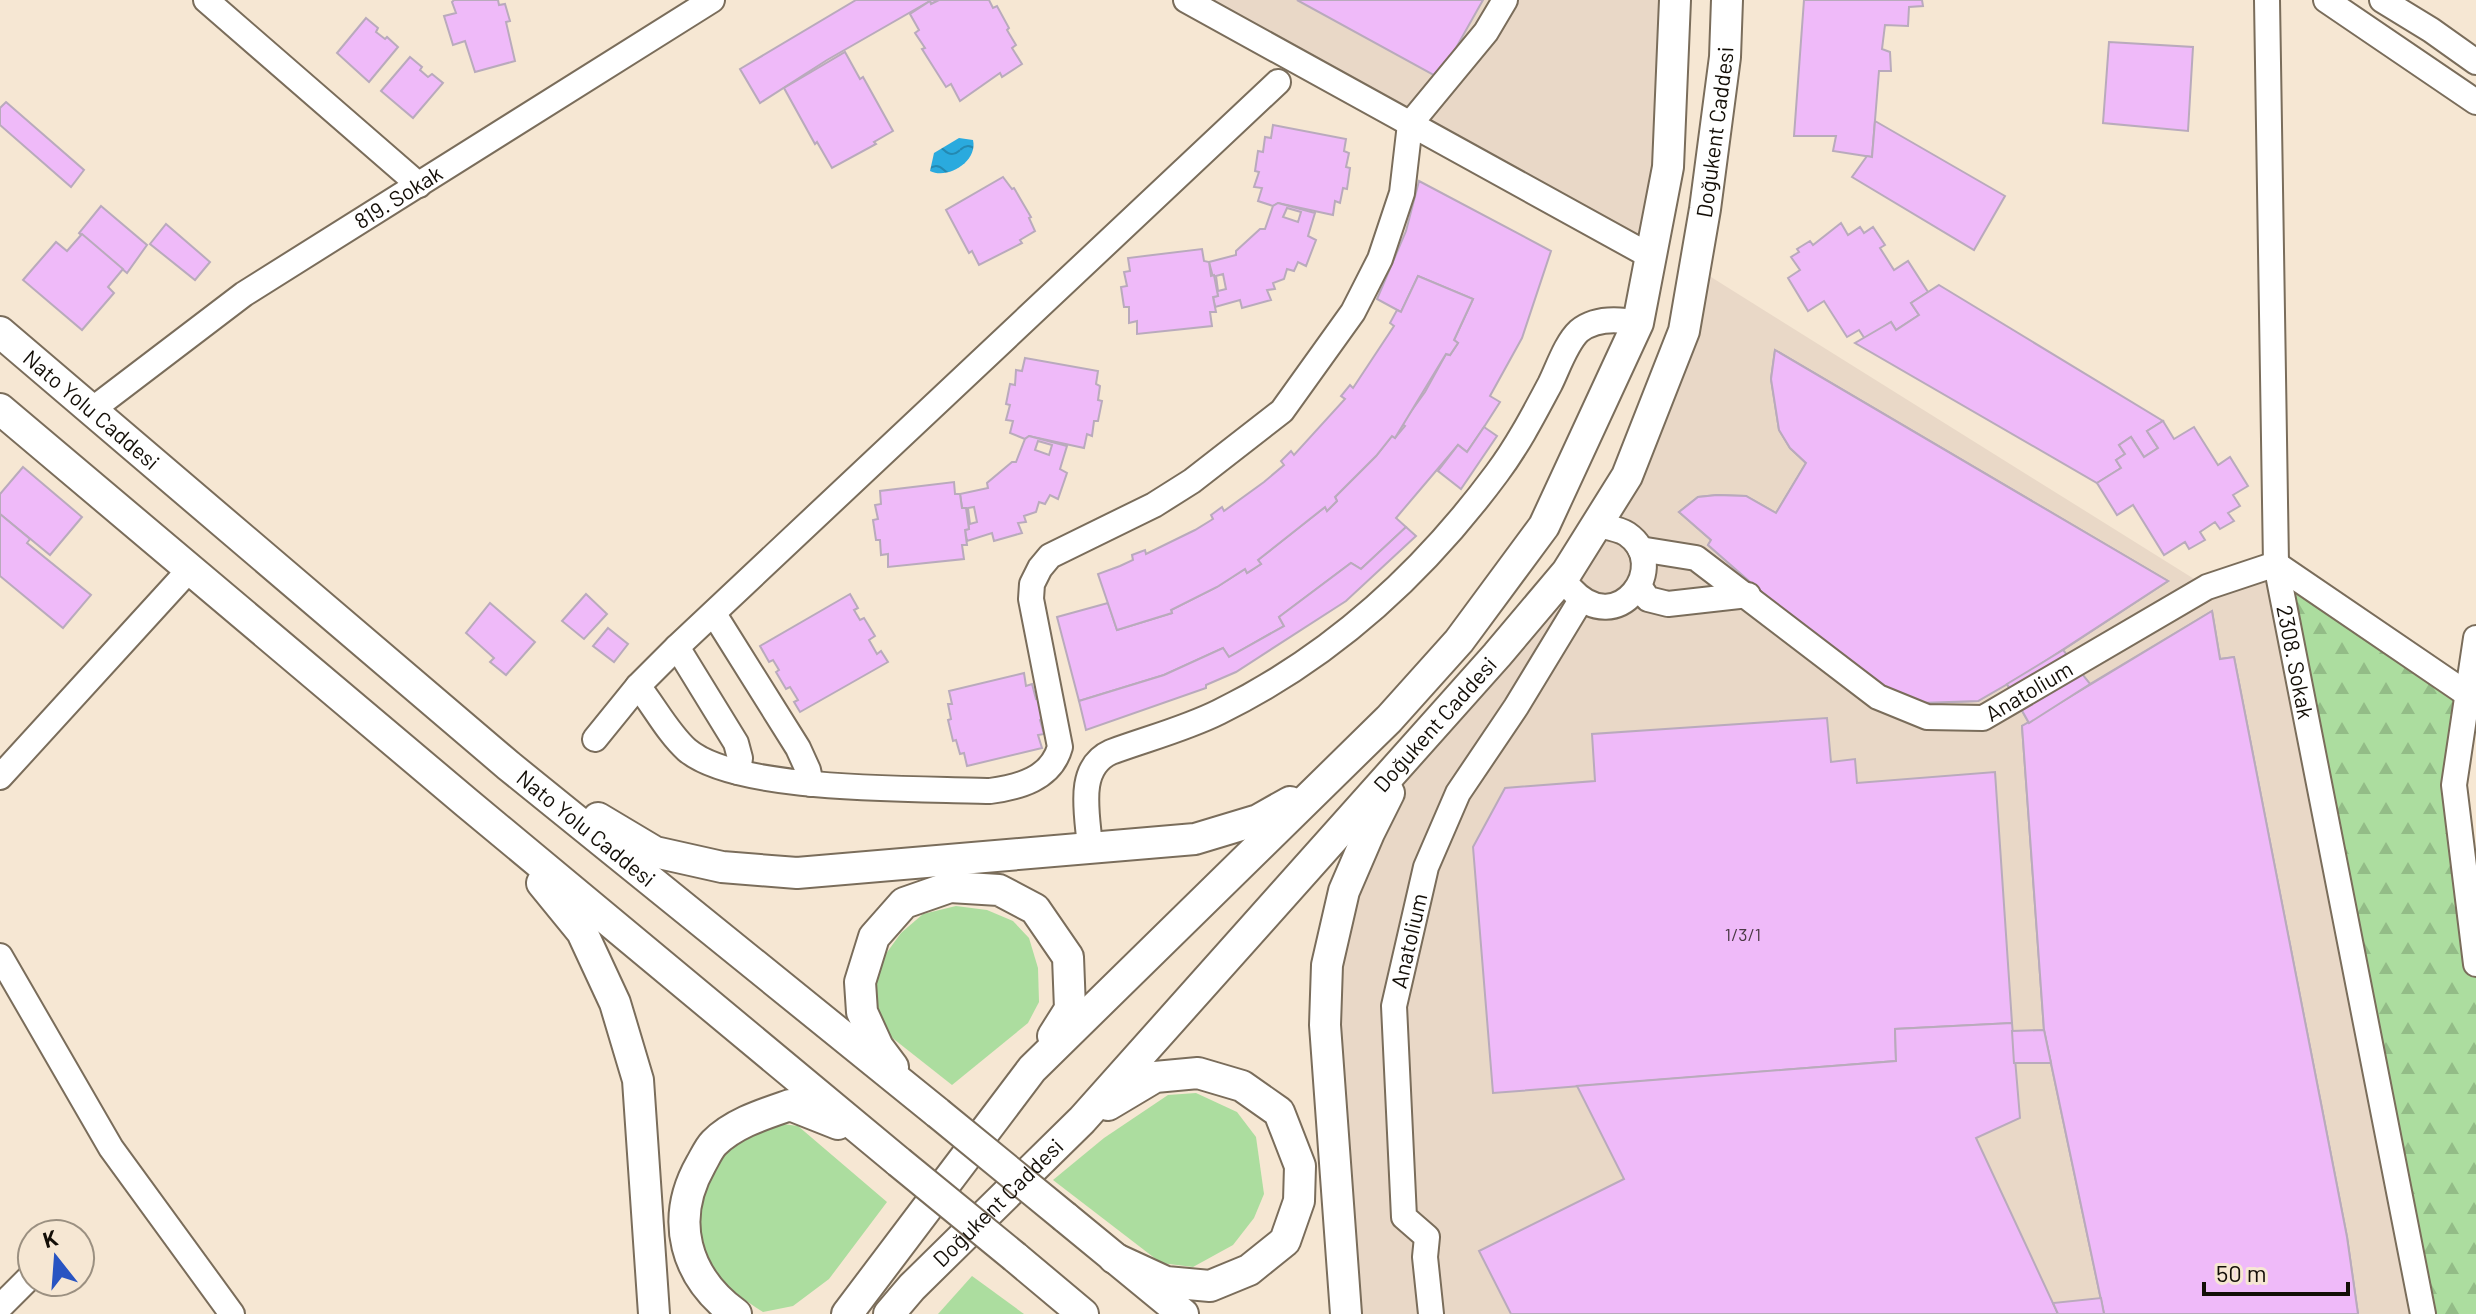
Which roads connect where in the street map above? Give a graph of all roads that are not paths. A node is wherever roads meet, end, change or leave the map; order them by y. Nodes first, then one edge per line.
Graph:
1 (206, 0) edge
2 (712, 0) edge
3 (1186, 0) edge
4 (1505, 0) edge
5 (1675, 0) edge
6 (1727, 0) edge
7 (2267, 0) edge
8 (2326, 0) edge
9 (2382, 0) edge
10 (2476, 62) edge
11 (1278, 82) dead end
12 (2476, 102) edge
13 (1410, 124) junction
14 (419, 185) junction
15 (1650, 256) junction
16 (1638, 323) junction
17 (0, 332) edge
18 (0, 409) edge
19 (93, 409) junction
20 (1597, 525) junction
21 (1640, 549) junction
22 (2276, 564) junction
23 (190, 569) junction
24 (1639, 586) junction
25 (1571, 589) junction
26 (1748, 595) junction
27 (714, 614) junction
28 (2476, 638) edge
29 (677, 647) junction
30 (638, 686) junction
31 (2467, 694) junction
32 (1389, 719) junction
33 (595, 739) dead end
34 (1410, 753) junction
35 (509, 766) junction
36 (738, 772) junction
37 (0, 777) edge
38 (811, 784) junction
39 (467, 803) junction
40 (1090, 848) junction
41 (0, 956) edge
42 (2476, 964) edge
43 (1032, 1069) junction
44 (908, 1088) junction
45 (1082, 1120) junction
46 (866, 1136) junction
47 (1114, 1258) junction
48 (16, 1291) edge
49 (907, 1300) edge
50 (0, 1307) edge
51 (1071, 1308) edge
52 (847, 1312) edge
53 (232, 1314) edge
54 (654, 1314) edge
55 (736, 1314) edge
56 (889, 1314) edge
57 (1183, 1314) edge
58 (1346, 1314) edge
59 (1431, 1314) edge
60 (2423, 1314) edge

1 - 14 street
2 - 14 street, 819. Sokak
3 - 13 street
4 - 13 street
5 - 15 main road, Doğukent Caddesi
6 - 20 main road, Doğukent Caddesi
7 - 22 street, 2308. Sokak
8 - 12 street
9 - 10 street
11 - 27 street
13 - 15 street
13 - 38 street
14 - 19 street, 819. Sokak
15 - 16 main road, Doğukent Caddesi
16 - 32 main road, Doğukent Caddesi
16 - 40 street
17 - 19 main road, Nato Yolu Caddesi
18 - 23 main road
19 - 35 main road, Nato Yolu Caddesi
20 - 21 street, Anatolium
20 - 25 main road, Doğukent Caddesi
21 - 24 street
21 - 26 street, Anatolium
22 - 26 street, Anatolium
22 - 31 street
22 - 60 street, 2308. Sokak
23 - 37 street
23 - 39 main road
24 - 25 street
24 - 26 street
25 - 34 main road, Doğukent Caddesi
25 - 59 street, Anatolium
27 - 29 street
27 - 38 street
28 - 31 street
29 - 30 street
29 - 36 street
30 - 33 street
30 - 36 street
31 - 42 street
32 - 40 main road
32 - 43 main road, Doğukent Caddesi
34 - 45 main road, Doğukent Caddesi
34 - 58 main road
35 - 40 main road
35 - 44 main road, Nato Yolu Caddesi
36 - 38 street
39 - 46 main road
39 - 54 main road
41 - 53 street
43 - 44 main road
43 - 52 main road, Doğukent Caddesi
44 - 47 main road, Nato Yolu Caddesi, bridge
45 - 47 main road
45 - 49 main road, Doğukent Caddesi
46 - 51 main road, bridge
46 - 55 main road
47 - 57 main road, Nato Yolu Caddesi
48 - 50 street
49 - 56 main road, Doğukent Caddesi

